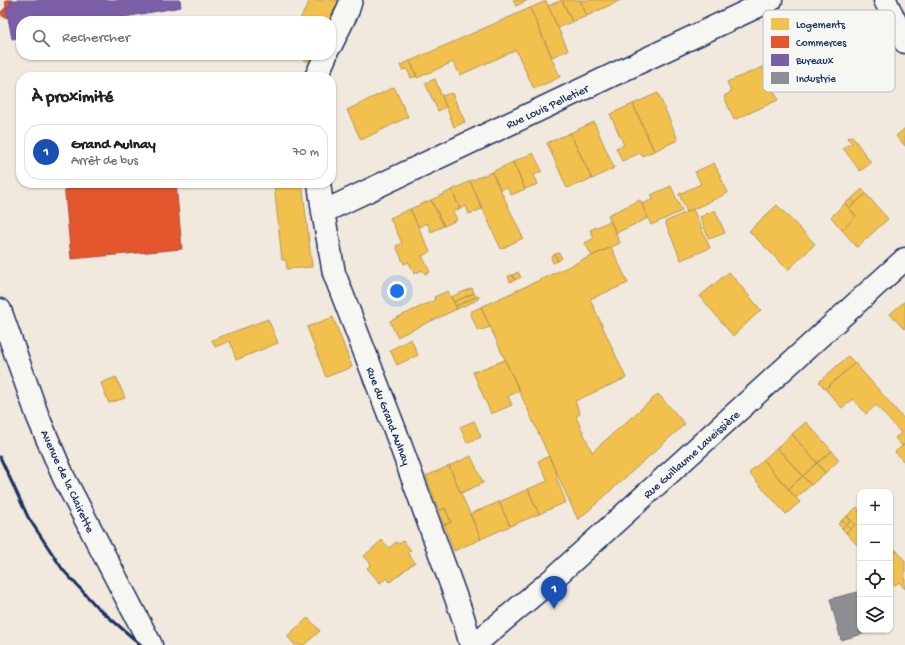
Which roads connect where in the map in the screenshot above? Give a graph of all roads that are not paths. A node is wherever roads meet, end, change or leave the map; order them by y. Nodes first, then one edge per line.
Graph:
1 (351, 0) edge
2 (771, 0) edge
3 (885, 0) edge
4 (890, 10) edge
5 (895, 21) edge
6 (336, 35) edge
7 (905, 42) edge
8 (324, 60) edge
9 (318, 72) edge
10 (320, 188) edge
11 (323, 212) junction
12 (905, 259) edge
13 (0, 310) edge
14 (151, 645) edge
15 (471, 645) edge
16 (474, 645) edge

1 - 6 street
2 - 11 street, Rue Louis Pelletier
3 - 4 street
5 - 7 street
8 - 9 street
10 - 11 street, Rue du Grand Aulnay
11 - 15 street, Rue du Grand Aulnay
12 - 16 street, Rue Guillaume Laveissière
13 - 14 street, Avenue de la Clairette

